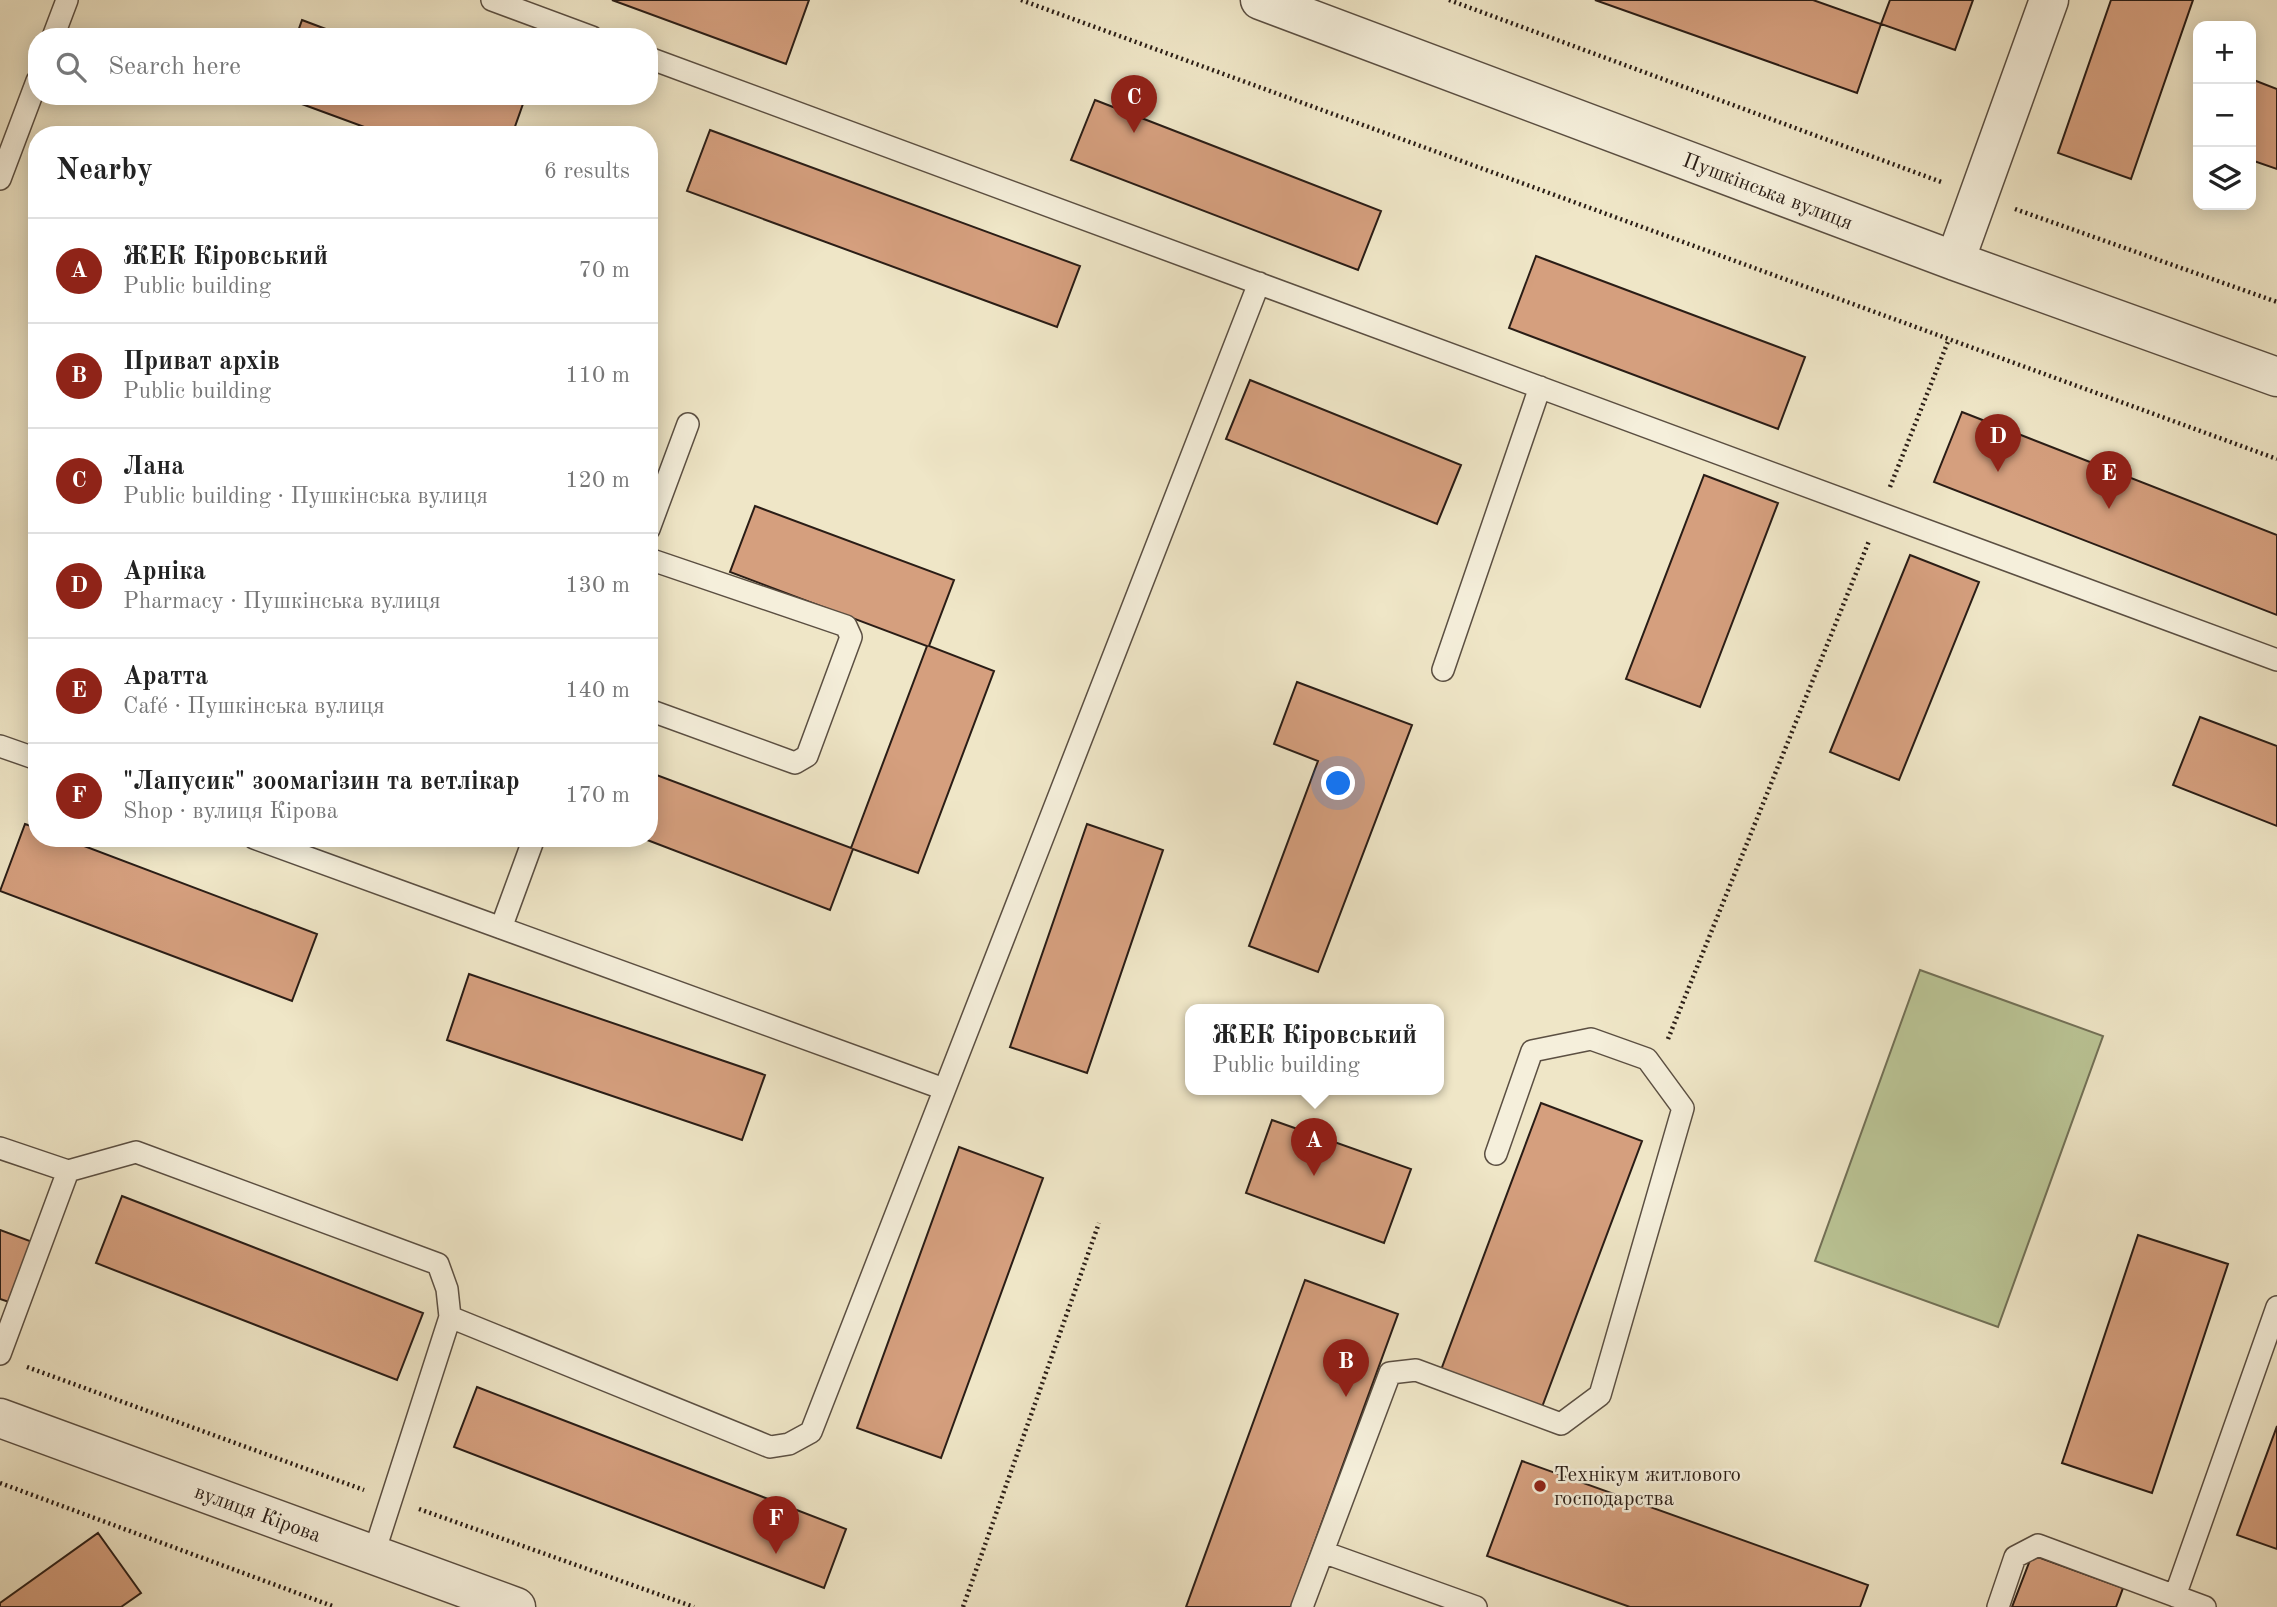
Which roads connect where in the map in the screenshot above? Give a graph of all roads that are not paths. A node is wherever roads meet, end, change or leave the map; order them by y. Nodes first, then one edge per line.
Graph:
1 (67, 0) edge
2 (492, 0) edge
3 (1260, 0) edge
4 (2049, 0) edge
5 (56, 28) edge
6 (568, 28) edge
7 (658, 61) edge
8 (28, 105) edge
9 (0, 179) edge
10 (1955, 261) junction
11 (1259, 283) junction
12 (2277, 377) edge
13 (1540, 387) junction
14 (688, 424) dead end
15 (658, 505) edge
16 (658, 562) edge
17 (2277, 660) edge
18 (1443, 670) dead end
19 (658, 713) edge
20 (0, 746) edge
21 (28, 756) edge
22 (279, 847) edge
23 (531, 847) edge
24 (501, 928) junction
25 (944, 1089) junction
26 (0, 1148) edge
27 (1496, 1154) dead end
28 (68, 1171) junction
29 (2277, 1307) edge
30 (450, 1317) junction
31 (0, 1354) edge
32 (0, 1418) edge
33 (1323, 1552) junction
34 (373, 1556) junction
35 (2175, 1596) junction
36 (516, 1607) edge
37 (1302, 1607) edge
38 (1476, 1607) edge
39 (1998, 1607) edge
40 (2205, 1607) edge

1 - 5 lane
2 - 6 lane
3 - 10 street, Пушкінська вулиця
4 - 10 street
7 - 11 lane
8 - 9 lane
10 - 12 street, Пушкінська вулиця
11 - 13 lane
11 - 25 lane
13 - 17 lane
13 - 18 lane
14 - 15 lane
16 - 19 lane
20 - 21 lane
22 - 24 lane
23 - 24 lane
24 - 25 lane
25 - 30 lane
26 - 28 lane
27 - 33 lane
28 - 30 lane
28 - 31 lane
29 - 35 lane
30 - 34 lane
32 - 34 street, вулиця Кірова
33 - 37 lane
33 - 38 lane
34 - 36 street, вулиця Кірова
35 - 39 lane
35 - 40 lane

